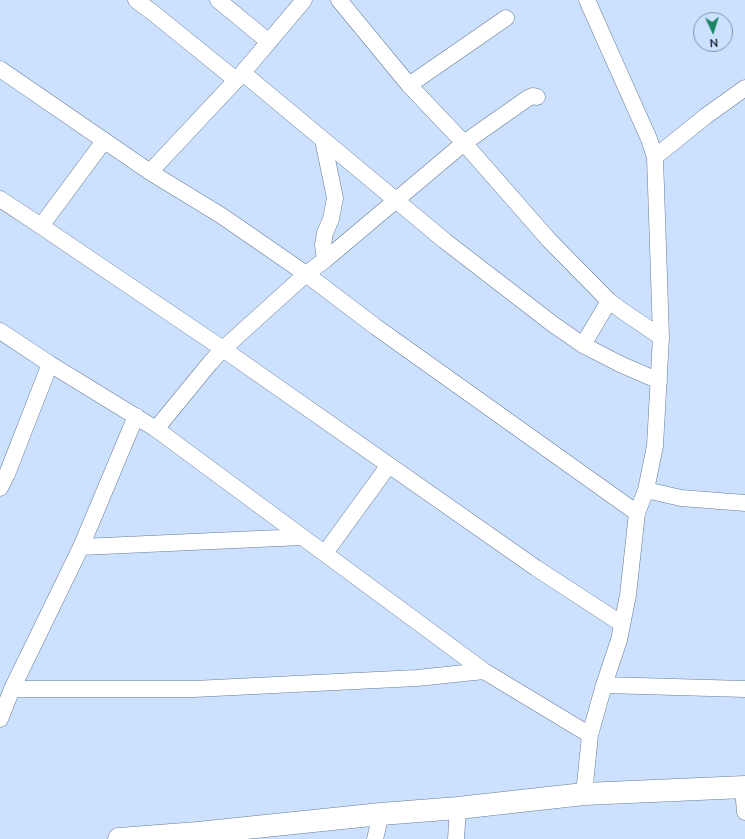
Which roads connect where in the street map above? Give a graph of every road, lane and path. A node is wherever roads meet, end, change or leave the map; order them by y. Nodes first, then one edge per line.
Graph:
1 (136, 0) edge
2 (218, 0) edge
3 (304, 0) edge
4 (339, 0) edge
5 (587, 0) edge
6 (506, 18) dead end
7 (269, 42) junction
8 (0, 70) edge
9 (240, 76) junction
10 (410, 85) junction
11 (745, 88) edge
12 (537, 97) dead end
13 (104, 140) junction
14 (323, 140) junction
15 (464, 143) junction
16 (655, 157) junction
17 (150, 172) junction
18 (0, 200) edge
19 (395, 200) junction
20 (41, 226) junction
21 (325, 260) junction
22 (306, 274) junction
23 (609, 301) junction
24 (0, 331) edge
25 (661, 337) junction
26 (583, 346) junction
27 (223, 349) junction
28 (50, 364) junction
29 (659, 381) junction
30 (136, 416) junction
31 (156, 429) junction
32 (389, 465) junction
33 (0, 488) edge
34 (646, 490) junction
35 (745, 503) edge
36 (637, 513) junction
37 (302, 537) junction
38 (81, 548) junction
39 (324, 553) junction
40 (622, 624) junction
41 (484, 671) junction
42 (604, 685) junction
43 (12, 689) junction
44 (745, 689) edge
45 (0, 719) edge
46 (590, 735) junction
47 (744, 787) edge
48 (584, 794) junction
49 (458, 808) junction
50 (745, 812) edge
51 (381, 814) junction
52 (198, 836) edge
53 (119, 839) edge
54 (375, 839) edge
55 (456, 839) edge

1 - 9 street
2 - 7 street
3 - 7 street
4 - 10 street
5 - 16 street
6 - 10 street
7 - 9 street
8 - 13 street
9 - 14 street
9 - 17 street
10 - 15 street
11 - 16 street
12 - 15 street
13 - 17 street
13 - 20 street
14 - 19 street
14 - 21 street
15 - 19 street
15 - 23 street
16 - 25 street
17 - 22 street
18 - 20 street
19 - 21 street
19 - 26 street
20 - 27 street
21 - 22 street
22 - 27 street
22 - 36 street
23 - 25 street
23 - 26 street
24 - 28 street
25 - 29 street
26 - 29 street
27 - 31 street
27 - 32 street
28 - 30 street
28 - 33 street
29 - 34 street
30 - 31 street
30 - 38 street
31 - 37 street
32 - 39 street
32 - 40 street
34 - 35 street
34 - 36 street
36 - 40 street
37 - 38 street
37 - 39 street
38 - 43 street
39 - 41 street
40 - 42 street
41 - 43 street
41 - 46 street
42 - 44 street
42 - 46 street
43 - 45 street
46 - 48 street
47 - 48 street
47 - 50 street
48 - 49 street
49 - 51 street
49 - 55 street
51 - 52 street
51 - 54 street
52 - 53 street

